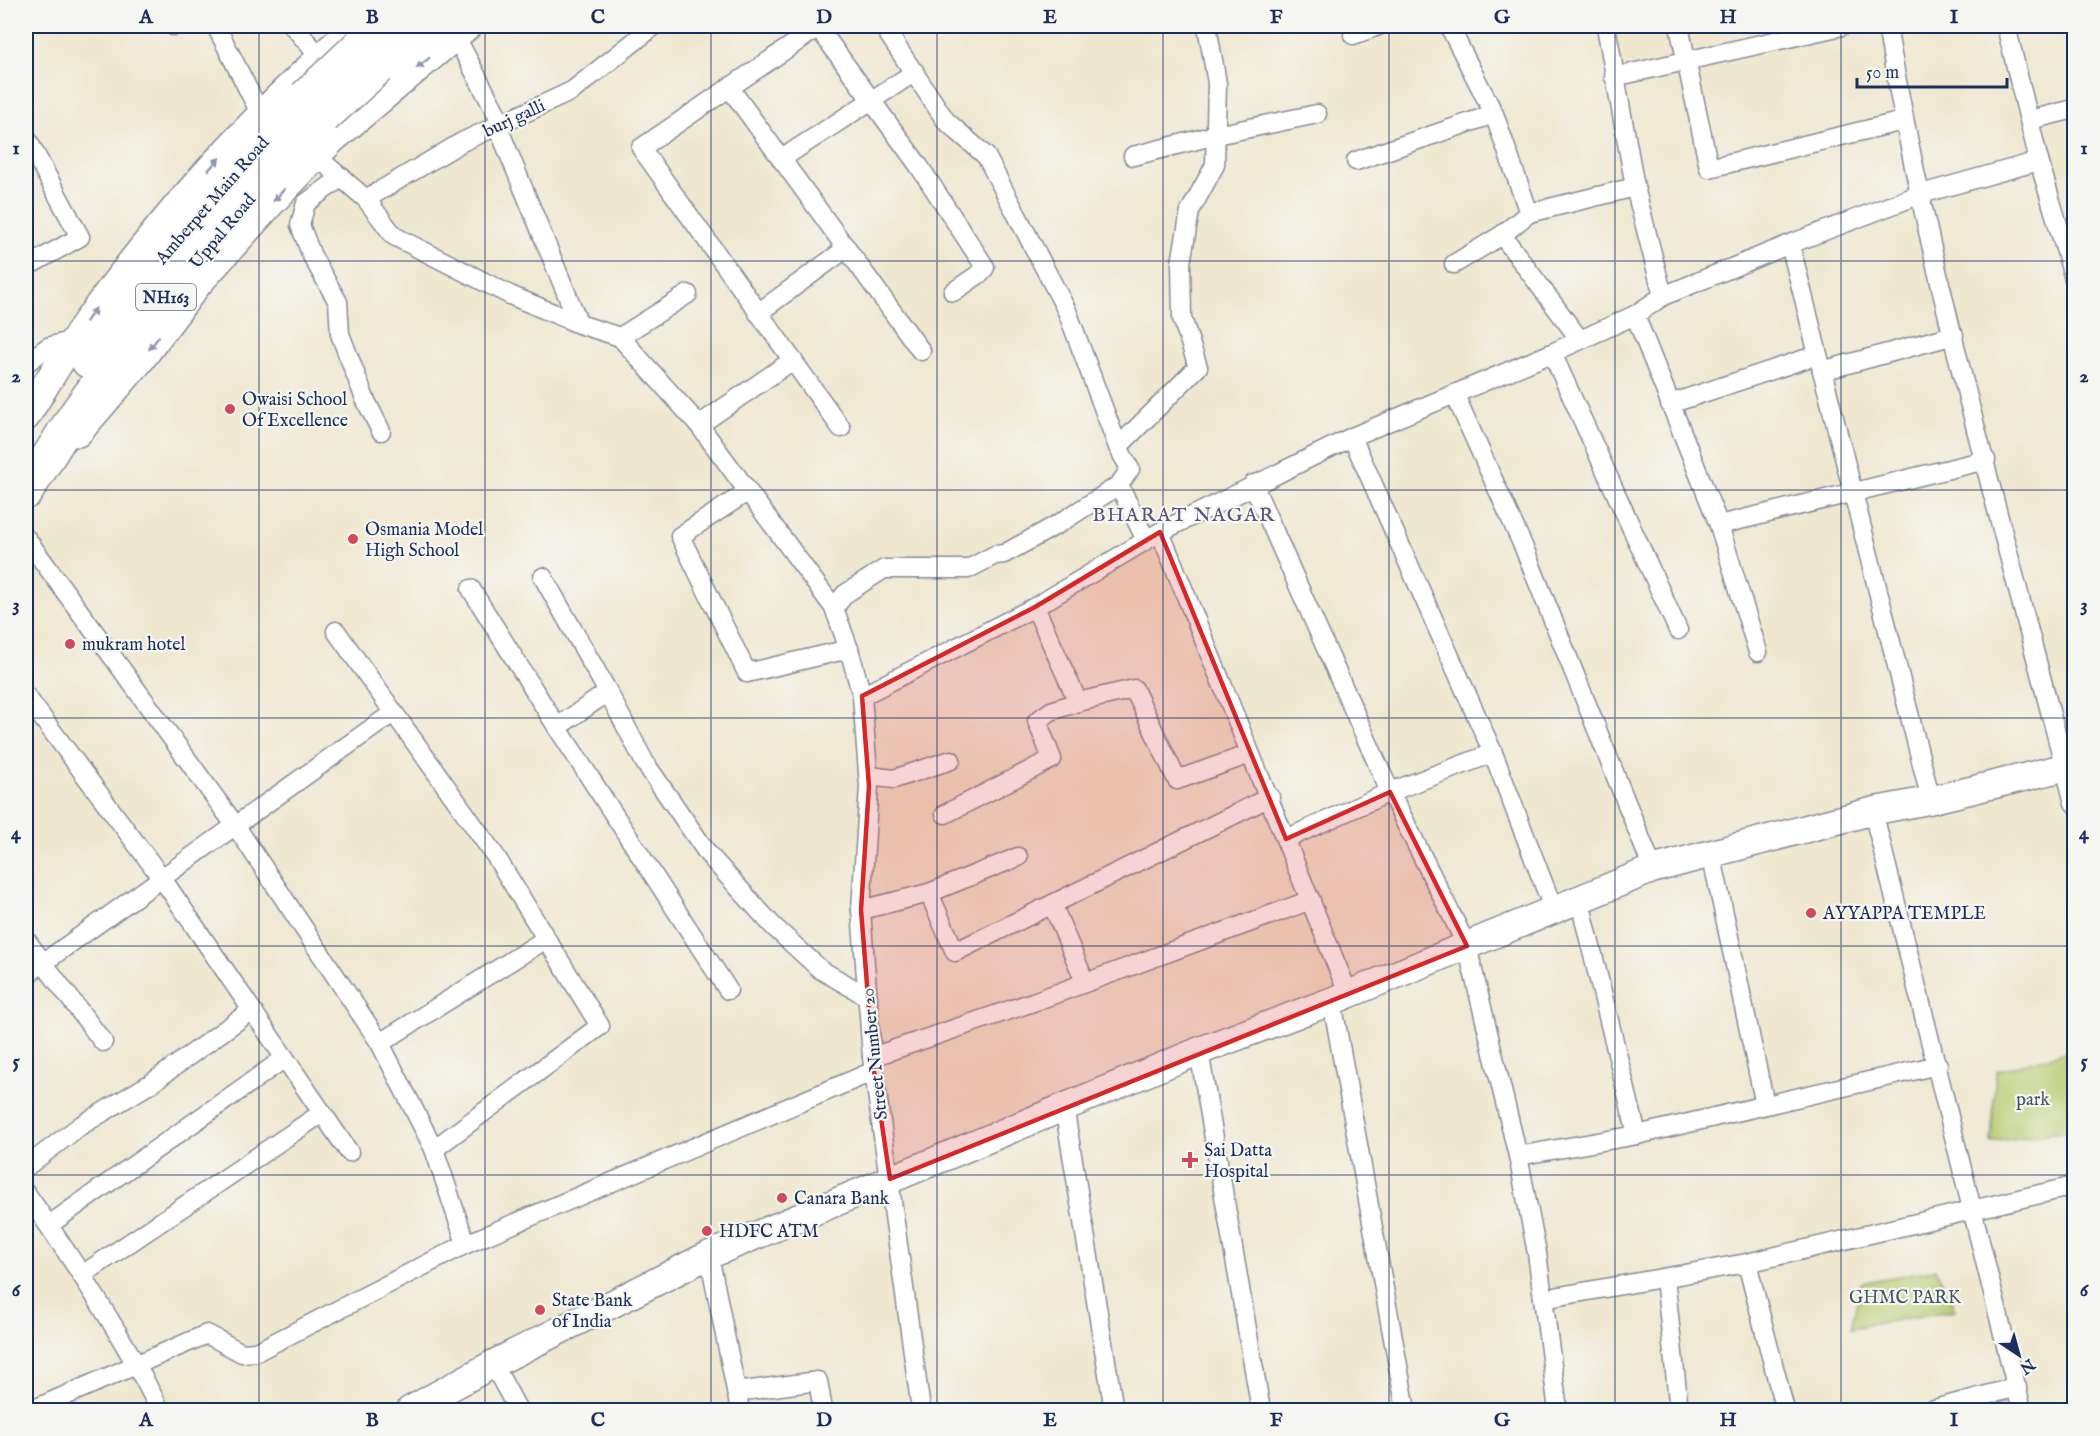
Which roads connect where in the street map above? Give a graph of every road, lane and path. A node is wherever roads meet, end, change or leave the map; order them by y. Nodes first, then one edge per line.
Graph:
1 (216, 26) edge
2 (293, 26) edge
3 (356, 26) edge
4 (382, 26) edge
5 (654, 26) edge
6 (819, 26) edge
7 (883, 26) edge
8 (1207, 26) edge
9 (1378, 26) edge
10 (1449, 26) edge
11 (1606, 26) edge
12 (1679, 26) edge
13 (1842, 26) edge
14 (1887, 26) edge
15 (2006, 26) edge
16 (450, 29) edge
17 (1777, 33) edge
18 (1353, 35) dead end
19 (320, 57) junction
20 (1686, 61) junction
21 (915, 72) junction
22 (1614, 77) junction
23 (729, 87) junction
24 (870, 99) junction
25 (315, 107) junction
26 (2074, 109) edge
27 (260, 113) junction
28 (363, 113) junction
29 (1317, 114) dead end
30 (1494, 114) junction
31 (2030, 120) junction
32 (1903, 121) junction
33 (500, 125) junction
34 (1216, 135) junction
35 (26, 137) edge
36 (316, 156) junction
37 (1133, 156) dead end
38 (781, 159) junction
39 (1356, 161) dead end
40 (2039, 161) junction
41 (342, 177) junction
42 (1635, 187) junction
43 (1921, 194) junction
44 (366, 199) junction
45 (1529, 213) junction
46 (1503, 235) junction
47 (1790, 244) junction
48 (847, 248) junction
49 (1454, 264) dead end
50 (26, 267) edge
51 (2074, 279) edge
52 (953, 292) dead end
53 (688, 294) dead end
54 (1663, 296) junction
55 (759, 313) junction
56 (1635, 315) junction
57 (579, 324) junction
58 (1954, 335) junction
59 (620, 337) junction
60 (74, 340) junction
61 (1580, 340) junction
62 (921, 351) dead end
63 (1552, 353) junction
64 (794, 360) junction
65 (26, 363) edge
66 (1819, 363) junction
67 (1455, 395) junction
68 (1670, 404) junction
69 (26, 417) edge
70 (699, 425) junction
71 (841, 428) dead end
72 (381, 431) dead end
73 (1352, 437) junction
74 (1118, 447) junction
75 (1986, 459) junction
76 (31, 471) edge
77 (1253, 484) junction
78 (1119, 485) junction
79 (747, 492) junction
80 (1853, 492) junction
81 (1719, 525) junction
82 (1153, 536) junction
83 (26, 538) edge
84 (543, 577) dead end
85 (471, 588) dead end
86 (1035, 607) junction
87 (834, 608) junction
88 (1678, 630) dead end
89 (336, 631) dead end
90 (849, 649) junction
91 (1758, 652) dead end
92 (608, 692) junction
93 (26, 696) edge
94 (862, 696) junction
95 (1078, 702) junction
96 (393, 713) junction
97 (557, 727) junction
98 (1250, 753) junction
99 (1493, 753) junction
100 (951, 760) dead end
101 (2070, 766) edge
102 (869, 776) junction
103 (1390, 792) junction
104 (1270, 797) junction
105 (1931, 800) junction
106 (2074, 803) edge
107 (1873, 811) junction
108 (945, 814) dead end
109 (235, 825) junction
110 (1286, 839) junction
111 (1711, 853) junction
112 (1018, 857) dead end
113 (1653, 869) junction
114 (161, 877) junction
115 (929, 893) junction
116 (1579, 898) junction
117 (1311, 900) junction
118 (1053, 906) junction
119 (1553, 908) junction
120 (861, 910) junction
121 (546, 939) junction
122 (26, 940) edge
123 (1467, 946) junction
124 (42, 963) junction
125 (26, 975) edge
126 (1085, 982) junction
127 (728, 990) dead end
128 (868, 997) junction
129 (1340, 997) junction
130 (252, 1010) junction
131 (103, 1042) dead end
132 (380, 1043) junction
133 (1199, 1051) junction
134 (285, 1058) junction
135 (873, 1064) junction
136 (1938, 1065) junction
137 (1064, 1106) junction
138 (1765, 1106) junction
139 (322, 1113) junction
140 (1637, 1135) junction
141 (434, 1149) junction
142 (349, 1152) dead end
143 (1518, 1156) junction
144 (26, 1167) edge
145 (890, 1179) junction
146 (2074, 1186) edge
147 (26, 1192) edge
148 (1973, 1209) junction
149 (49, 1225) junction
150 (466, 1244) junction
151 (709, 1255) junction
152 (1747, 1263) junction
153 (82, 1275) junction
154 (1665, 1278) junction
155 (1543, 1299) junction
156 (493, 1364) junction
157 (137, 1365) junction
158 (2017, 1387) junction
159 (738, 1405) edge
160 (32, 1410) edge
161 (160, 1410) edge
162 (410, 1410) edge
163 (518, 1410) edge
164 (823, 1410) edge
165 (921, 1410) edge
166 (1114, 1410) edge
167 (1262, 1410) edge
168 (1406, 1410) edge
169 (1558, 1410) edge
170 (1679, 1410) edge
171 (1785, 1410) edge
172 (1931, 1410) edge
173 (2022, 1410) edge

1 - 27 street
2 - 19 street
3 - 19 street
4 - 25 highway, NH163, bridge
5 - 33 street, burj galli
6 - 23 street
6 - 24 street
7 - 21 street
8 - 34 street
9 - 18 street
10 - 30 street
11 - 22 street
12 - 20 street
13 - 17 street
14 - 32 street
15 - 31 street
16 - 25 highway, Uppal Road / NH163, bridge
16 -> 28 street
16 - 33 street
17 - 20 street
19 - 27 street
19 - 28 street
20 - 22 street
20 - 32 street
21 - 24 street
21 - 74 street
22 - 42 street
23 - 38 street
23 - 55 street
24 - 38 street
24 - 52 street
25 - 76 highway, Uppal Road / NH163
26 - 31 street
60 -> 27 street
28 - 36 street
29 - 34 street
30 - 39 street
30 - 45 street
31 - 40 street
32 - 43 street
33 - 44 street, burj galli
33 - 57 street
34 - 37 street
34 - 74 street
35 - 50 street
36 - 41 street
36 -> 76 street
38 - 48 street
40 - 43 street
40 - 51 street
41 - 44 street
41 - 72 street
42 - 45 street
42 - 54 street
43 - 47 street
43 - 58 street
44 - 57 street
45 - 46 street
46 - 49 street
46 - 61 street
47 - 54 street
47 - 66 street
48 - 55 street
48 - 62 street
53 - 59 street
54 - 56 street
55 - 64 street
56 - 61 street
56 - 68 street
57 - 59 street
58 - 66 street
58 - 75 street
59 - 70 street, Street Number 20
60 - 65 street
60 - 69 street
61 - 63 street
63 - 67 street
63 - 88 street
64 - 70 street
64 - 71 street
66 - 68 street
66 - 80 street
67 - 73 street
67 - 113 street
68 - 81 street
70 - 79 street, Street Number 20
73 - 77 street
73 - 99 street
74 - 78 street
75 - 80 street
75 - 101 street
77 - 82 street
77 - 103 street
78 - 82 street
78 - 87 street
79 - 87 street, Street Number 20
79 - 90 street
80 - 81 street
80 - 105 street
81 - 91 street
82 - 86 street
82 - 98 street
83 - 109 street
84 - 92 street
85 - 97 street
86 - 94 street
86 - 95 street
87 - 90 street, Street Number 20
89 - 96 street
90 - 94 street, Street Number 20
92 - 97 street
92 - 128 street
93 - 114 street
94 - 102 street, Street Number 20
95 - 98 street
95 - 108 street
96 - 109 street
96 - 121 street
97 - 127 street
98 - 104 street
99 - 103 street
99 - 119 street
100 - 102 street
101 - 105 street
101 - 106 street
102 - 120 street, Street Number 20
103 - 110 street
103 - 123 street
104 - 110 street
104 - 118 street
105 - 107 street
107 - 111 street
107 - 136 street
109 - 114 street
109 - 132 street
110 - 117 street
111 - 113 street
111 - 138 street
112 - 115 street
113 - 116 street
114 - 124 street
114 - 130 street
115 - 118 street
115 - 120 street
116 - 119 street
116 - 140 street
117 - 126 street
117 - 129 street
118 - 126 street
119 - 123 street
120 - 128 street, Street Number 20
121 - 132 street
121 - 141 street
122 - 124 street
123 - 129 street
123 - 143 street
124 - 125 street
124 - 131 street
126 - 135 street
128 - 135 street, Street Number 20
129 - 133 street
129 - 168 street
130 - 134 street
130 - 144 street
132 - 141 street
133 - 137 street
133 - 167 street
134 - 139 street
134 - 149 street
135 - 145 street, Street Number 20
135 - 150 street
136 - 138 street
136 - 148 street
137 - 145 street
137 - 166 street
138 - 140 street
139 - 142 street
139 - 153 street
140 - 143 street
141 - 150 street
143 - 155 street
145 - 151 street
145 - 165 street, Street Number 20
146 - 148 street
147 - 149 street
148 - 152 street
148 - 158 street
149 - 153 street
150 - 157 street
151 - 156 street
151 - 159 street
152 - 154 street
152 - 171 street
153 - 157 street
154 - 155 street
154 - 170 street
155 - 169 street
156 - 162 street
156 - 163 street
157 - 160 street
157 - 161 street
158 - 172 street
158 - 173 street
159 - 164 street

